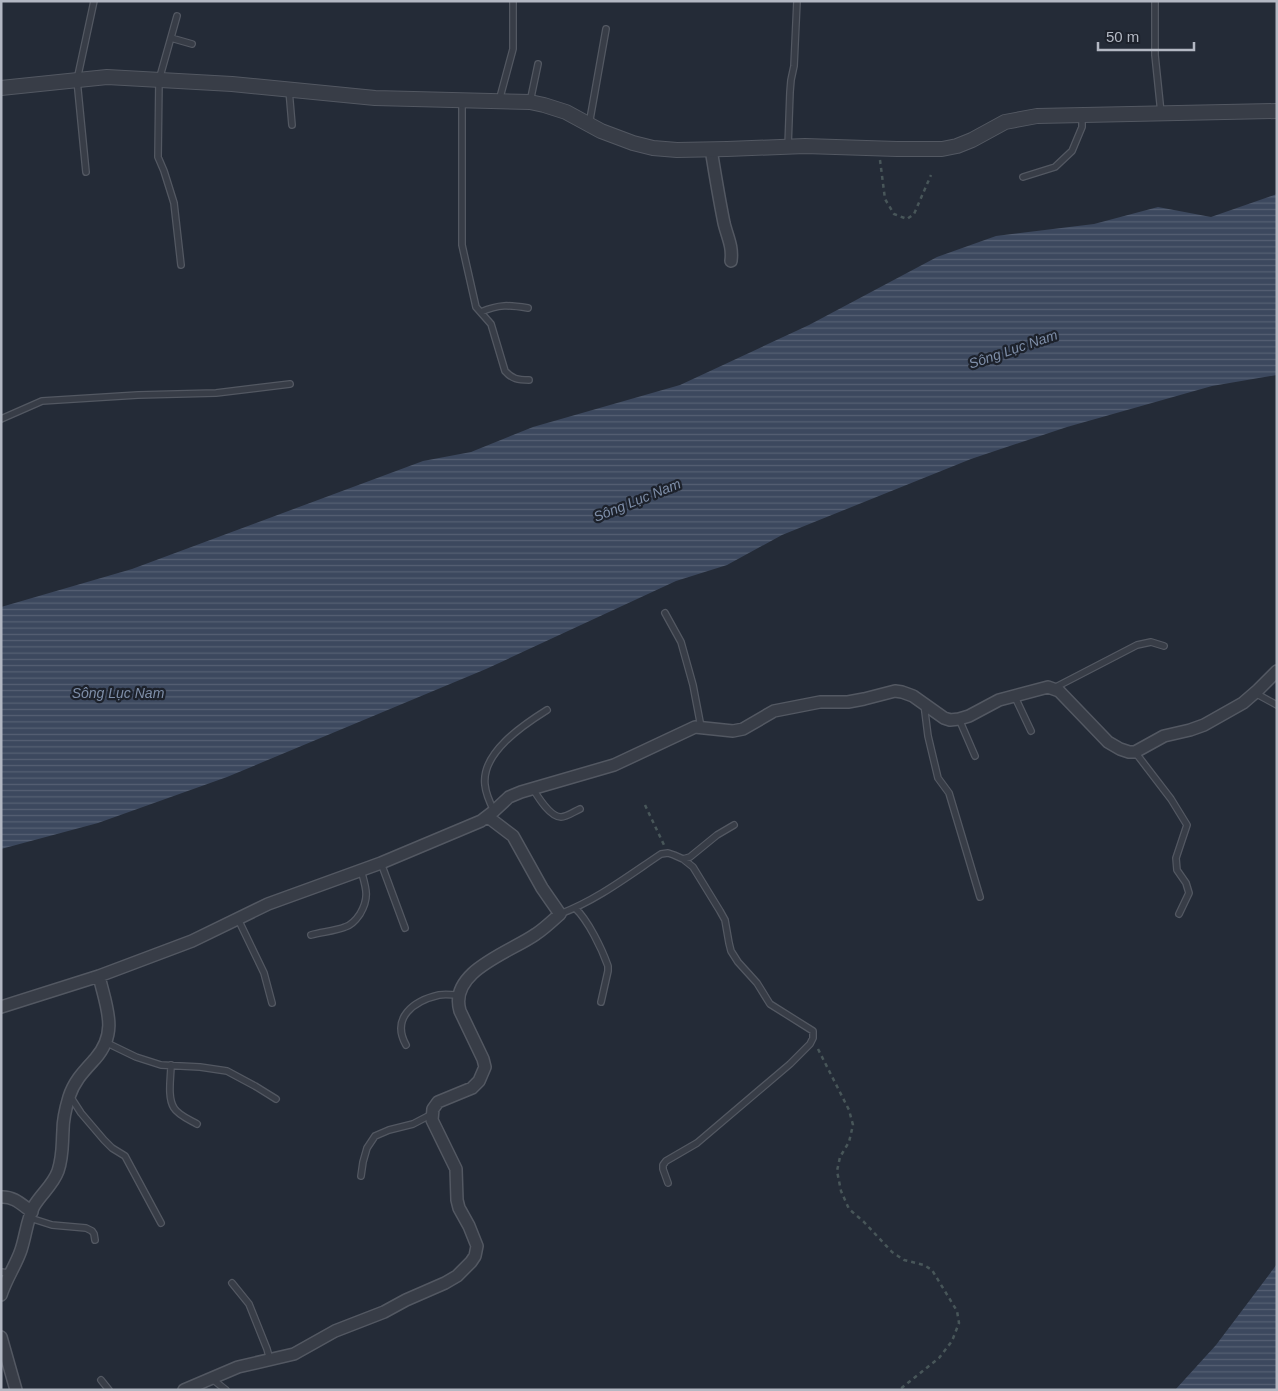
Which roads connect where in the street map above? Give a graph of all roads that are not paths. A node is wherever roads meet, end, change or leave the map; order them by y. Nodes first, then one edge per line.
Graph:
1 (94, 1) edge
2 (513, 1) edge
3 (797, 1) edge
4 (1155, 1) edge
5 (177, 16) dead end
6 (606, 29) dead end
7 (171, 38) junction
8 (192, 44) dead end
9 (538, 64) dead end
10 (77, 80) junction
11 (159, 80) junction
12 (1, 88) edge
13 (289, 90) junction
14 (462, 100) junction
15 (499, 101) junction
16 (530, 102) junction
17 (1277, 111) edge
18 (1160, 113) junction
19 (1082, 115) junction
20 (292, 125) dead end
21 (589, 125) junction
22 (788, 147) junction
23 (711, 149) junction
24 (86, 172) dead end
25 (1023, 177) dead end
26 (731, 261) dead end
27 (181, 264) dead end
28 (528, 308) dead end
29 (480, 312) junction
30 (529, 380) dead end
31 (290, 384) dead end
32 (1, 419) edge
33 (665, 612) dead end
34 (1164, 646) dead end
35 (1277, 670) edge
36 (1054, 688) junction
37 (1254, 693) junction
38 (1014, 696) junction
39 (924, 704) junction
40 (1277, 705) edge
41 (547, 710) dead end
42 (959, 719) junction
43 (701, 727) junction
44 (1031, 730) dead end
45 (1135, 752) junction
46 (975, 756) dead end
47 (533, 789) junction
48 (580, 809) dead end
49 (491, 814) junction
50 (734, 825) dead end
51 (683, 859) junction
52 (380, 863) junction
53 (361, 870) junction
54 (980, 897) dead end
55 (575, 908) junction
56 (560, 914) junction
57 (1179, 914) dead end
58 (238, 919) junction
59 (405, 928) dead end
60 (311, 935) dead end
61 (99, 976) junction
62 (459, 995) junction
63 (600, 1002) dead end
64 (272, 1003) dead end
65 (1, 1007) edge
66 (106, 1042) junction
67 (406, 1045) dead end
68 (171, 1065) junction
69 (70, 1096) junction
70 (276, 1099) dead end
71 (432, 1114) junction
72 (197, 1124) dead end
73 (361, 1176) dead end
74 (668, 1183) dead end
75 (1, 1197) edge
76 (31, 1215) junction
77 (161, 1223) dead end
78 (95, 1240) dead end
79 (5, 1273) edge
80 (232, 1283) dead end
81 (1, 1295) edge
82 (2, 1343) edge
83 (270, 1360) junction
84 (211, 1378) junction
85 (101, 1380) dead end
86 (16, 1390) edge
87 (110, 1390) edge
88 (184, 1390) edge
89 (226, 1390) edge

1 - 10 lane
2 - 15 lane
3 - 22 lane
4 - 18 lane
5 - 7 lane
6 - 21 lane
7 - 8 lane
7 - 11 lane
9 - 16 lane
10 - 11 street
10 - 12 street
10 - 24 lane
11 - 13 street
11 - 27 lane
13 - 14 street
13 - 20 lane
14 - 15 street
14 - 29 lane
15 - 16 street
16 - 21 street
17 - 18 street
18 - 19 street
19 - 22 street
19 - 25 lane
21 - 23 street
22 - 23 street
23 - 26 street
28 - 29 lane
29 - 30 lane
31 - 32 lane
33 - 43 lane
34 - 36 lane
35 - 37 street
36 - 38 street
36 - 45 street
37 - 40 lane
37 - 45 street
38 - 42 street
38 - 44 lane
39 - 42 street
39 - 43 street
39 - 54 lane
41 - 49 lane
42 - 46 lane
43 - 47 street
45 - 57 lane
47 - 48 lane
47 - 49 street
49 - 52 street
49 - 56 street
50 - 51 lane
51 - 55 lane
51 - 74 lane
52 - 53 street
52 - 59 lane
53 - 58 street
53 - 60 lane
55 - 56 lane
55 - 63 lane
56 - 62 street
58 - 61 street
58 - 64 lane
61 - 65 street
61 - 66 street
62 - 67 lane
62 - 71 street
66 - 68 lane
66 - 69 street
68 - 70 lane
68 - 72 lane
69 - 76 street
69 - 77 lane
71 - 73 lane
71 - 83 street
75 - 76 street
76 - 78 lane
76 - 79 street
79 - 81 street
80 - 83 lane
82 - 86 street
83 - 84 street
84 - 88 street
84 - 89 lane
85 - 87 lane

